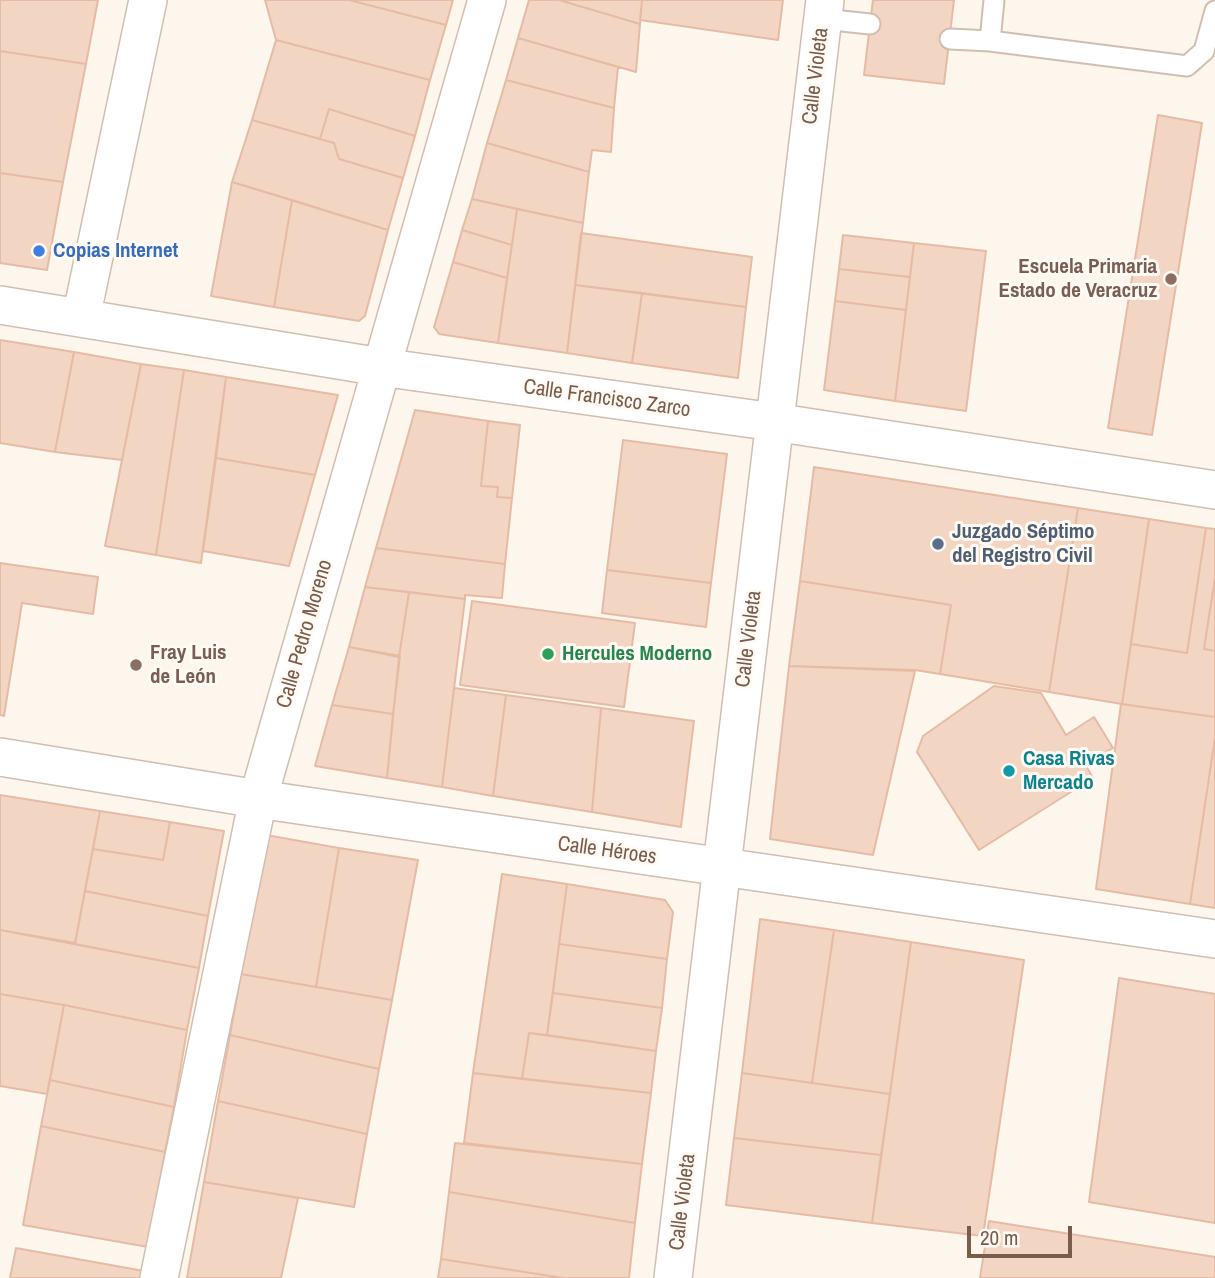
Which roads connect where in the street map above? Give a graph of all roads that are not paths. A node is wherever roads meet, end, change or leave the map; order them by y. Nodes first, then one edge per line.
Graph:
1 (148, 0) edge
2 (487, 0) edge
3 (994, 0) edge
4 (824, 9) edge
5 (1215, 11) edge
6 (870, 24) dead end
7 (950, 40) dead end
8 (990, 41) junction
9 (0, 305) edge
10 (81, 318) junction
11 (381, 367) junction
12 (774, 422) junction
13 (1215, 490) edge
14 (0, 757) edge
15 (258, 799) junction
16 (723, 868) junction
17 (1215, 939) edge
18 (159, 1278) edge
19 (674, 1278) edge

1 - 10 street
2 - 11 street, Calle Pedro Moreno
3 - 8 lane
4 - 6 lane
4 - 12 street, Calle Violeta
5 - 8 lane
7 - 8 lane
9 - 10 street, Calle Francisco Zarco
10 - 11 street, Calle Francisco Zarco
11 - 12 street, Calle Francisco Zarco
11 - 15 street, Calle Pedro Moreno
12 - 13 street, Calle Francisco Zarco
12 - 16 street, Calle Violeta
14 - 15 street, Calle Héroes
15 - 16 street, Calle Héroes
15 - 18 street, Calle Pedro Moreno
16 - 17 street, Calle Héroes
16 - 19 street, Calle Violeta

